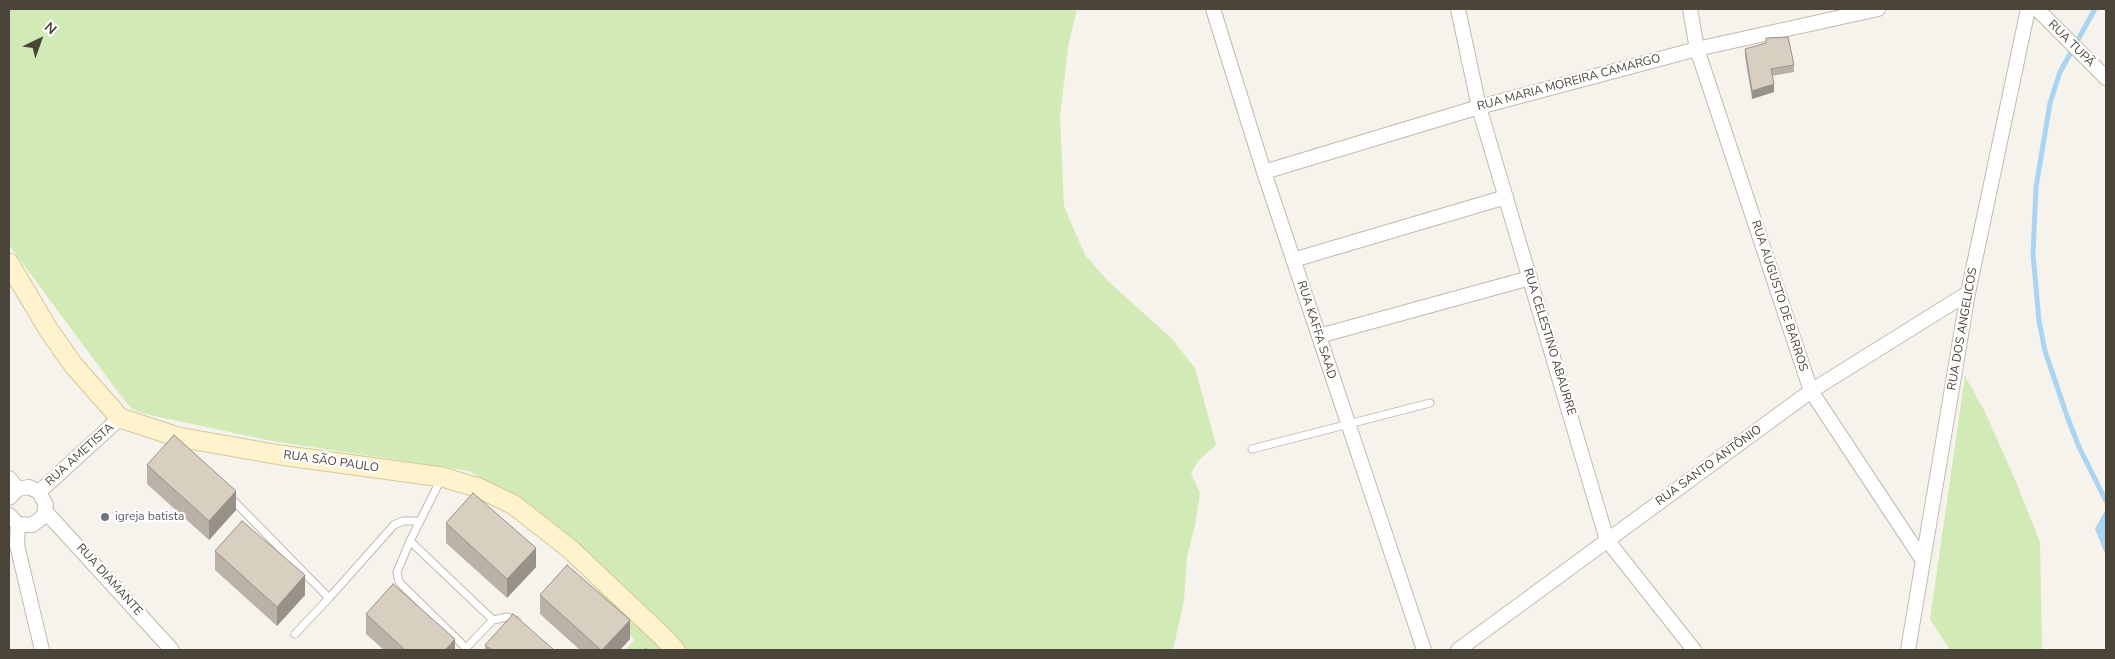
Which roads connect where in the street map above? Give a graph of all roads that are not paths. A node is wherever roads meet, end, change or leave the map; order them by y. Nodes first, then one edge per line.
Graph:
1 (1212, 9) edge
2 (1458, 9) edge
3 (1690, 9) edge
4 (1878, 9) edge
5 (2028, 9) edge
6 (2037, 9) edge
7 (1697, 49) junction
8 (2106, 78) edge
9 (1479, 107) junction
10 (1264, 172) junction
11 (1506, 197) junction
12 (1293, 260) junction
13 (9, 263) edge
14 (1530, 278) junction
15 (1968, 293) junction
16 (1319, 336) junction
17 (1811, 392) junction
18 (1430, 402) dead end
19 (120, 418) junction
20 (1348, 424) junction
21 (1252, 449) dead end
22 (442, 477) junction
23 (220, 487) edge
24 (12, 488) edge
25 (39, 492) junction
26 (45, 511) junction
27 (13, 520) edge
28 (420, 521) junction
29 (1608, 540) junction
30 (410, 541) junction
31 (1922, 559) junction
32 (329, 598) junction
33 (493, 620) junction
34 (524, 627) edge
35 (295, 634) dead end
36 (466, 649) edge
37 (42, 650) edge
38 (172, 650) edge
39 (675, 650) edge
40 (1424, 650) edge
41 (1458, 650) edge
42 (1694, 650) edge
43 (1908, 650) edge

1 - 10 street, RUA KAFFA SAAD
2 - 9 street, RUA CELESTINO ABAURRE
3 - 7 street, RUA AUGUSTO DE BARROS
4 - 7 street, RUA MARIA MOREIRA CAMARGO
5 - 15 street, RUA DOS ANGELICOS
6 - 8 street, RUA TUPÃ
7 - 9 street, RUA MARIA MOREIRA CAMARGO
7 - 17 street, RUA AUGUSTO DE BARROS
9 - 10 street, RUA MARIA MOREIRA CAMARGO
9 - 11 street, RUA CELESTINO ABAURRE
10 - 12 street, RUA KAFFA SAAD
11 - 12 street
11 - 14 street, RUA CELESTINO ABAURRE
12 - 16 street, RUA KAFFA SAAD
13 - 19 street
14 - 16 street
14 - 29 street, RUA CELESTINO ABAURRE
15 - 17 street, RUA SANTO ANTÔNIO
15 - 31 street, RUA DOS ANGELICOS
16 - 20 street, RUA KAFFA SAAD
17 - 29 street, RUA SANTO ANTÔNIO
17 - 31 street, RUA AUGUSTO DE BARROS
18 - 20 lane
19 - 22 street, RUA SÃO PAULO
19 - 25 street, RUA AMETISTA
20 - 21 lane
20 - 40 street, RUA KAFFA SAAD
22 - 28 lane
22 - 39 street, RUA SÃO PAULO
23 - 32 lane
24 - 25 street
25 - 26 street
26 - 27 street
26 - 38 street, RUA DIAMANTE
27 - 37 street
28 - 30 lane
28 - 32 lane
29 - 41 street, RUA SANTO ANTÔNIO
29 - 42 street, RUA CELESTINO ABAURRE
30 - 33 lane
30 - 36 lane
31 - 43 street, RUA DOS ANGELICOS
32 - 35 lane
33 - 34 lane
33 - 36 lane

